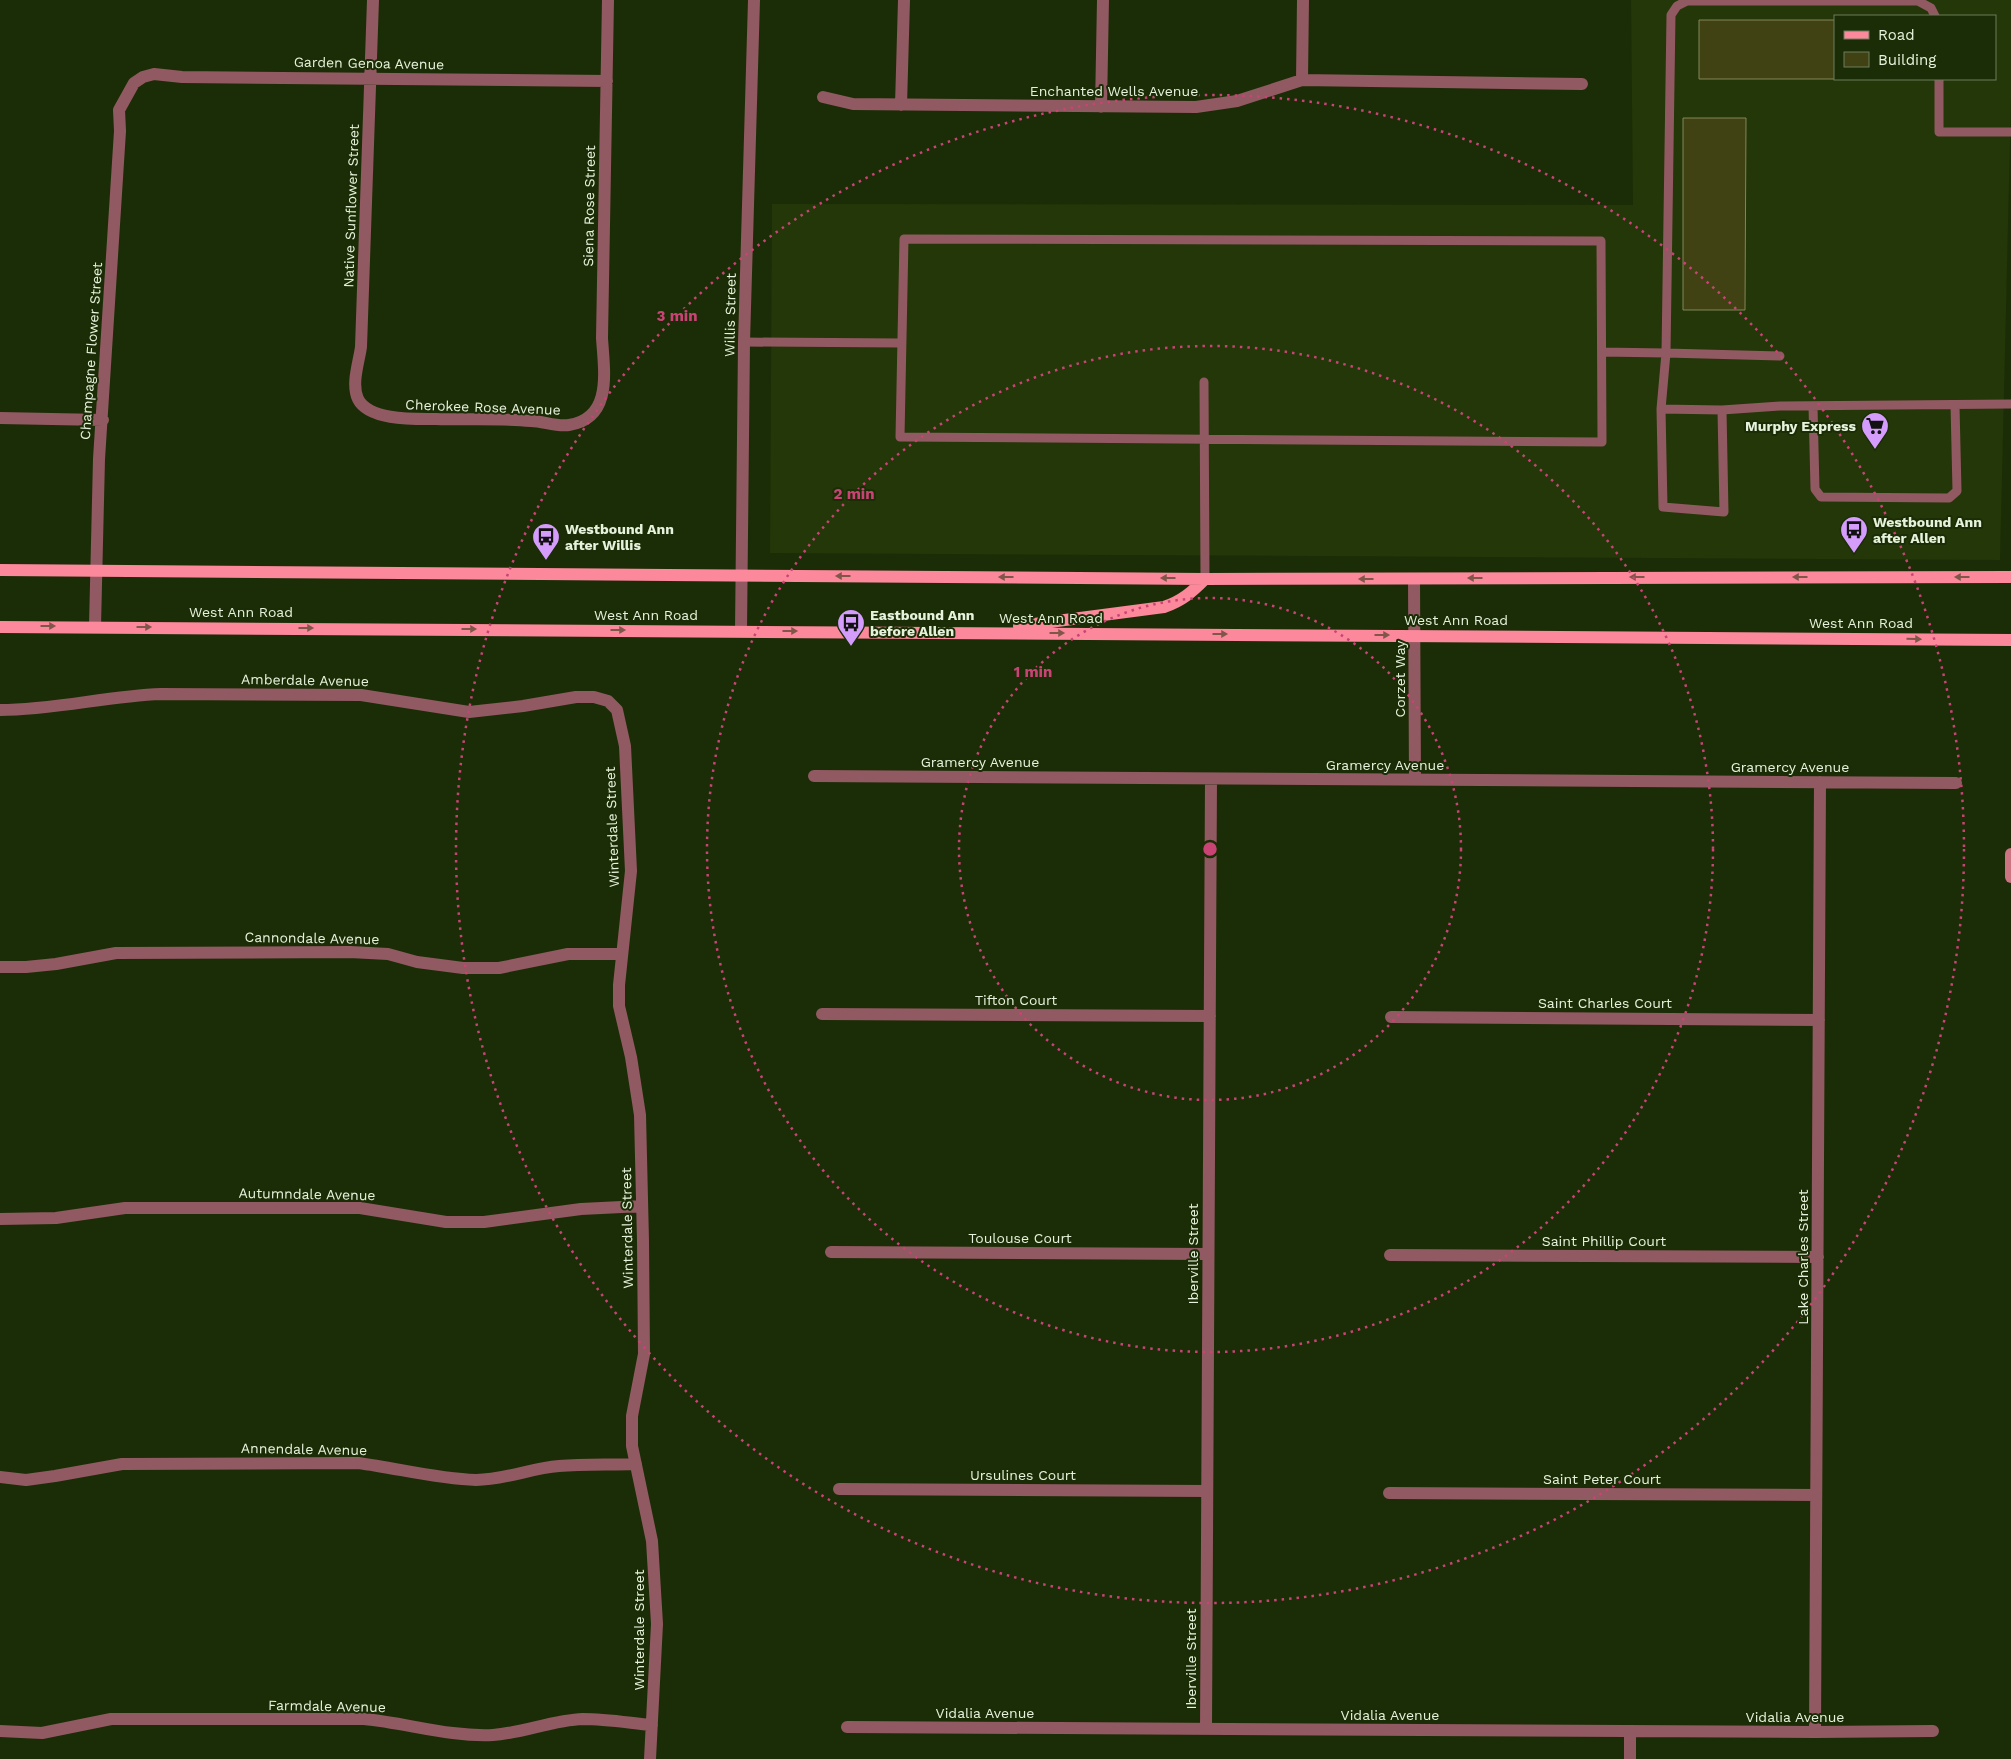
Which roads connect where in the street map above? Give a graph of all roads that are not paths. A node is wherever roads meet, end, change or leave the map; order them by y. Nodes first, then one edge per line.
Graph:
1 (373, 0) edge
2 (608, 0) edge
3 (754, 0) edge
4 (904, 0) edge
5 (1103, 0) edge
6 (1303, 0) edge
7 (1934, 15) edge
8 (371, 78) junction
9 (1302, 80) junction
10 (1938, 80) edge
11 (607, 81) junction
12 (134, 83) joint
13 (1582, 84) dead end
14 (823, 97) dead end
15 (902, 105) junction
16 (1101, 107) junction
17 (2011, 132) edge
18 (744, 342) junction
19 (902, 343) junction
20 (1602, 352) junction
21 (1666, 353) junction
22 (1780, 356) dead end
23 (1204, 382) dead end
24 (1955, 404) junction
25 (2011, 404) edge
26 (1813, 406) junction
27 (367, 408) joint
28 (1661, 409) junction
29 (594, 410) joint
30 (1722, 410) junction
31 (0, 418) edge
32 (103, 420) junction
33 (1204, 439) junction
34 (0, 570) edge
35 (96, 572) junction
36 (742, 575) junction
37 (2011, 577) edge
38 (1205, 578) junction
39 (1414, 578) junction
40 (95, 626) junction
41 (0, 627) edge
42 (741, 631) junction
43 (972, 632) junction
44 (1415, 635) junction
45 (2011, 640) edge
46 (608, 701) joint
47 (0, 710) edge
48 (814, 776) dead end
49 (1211, 779) junction
50 (1415, 780) junction
51 (1820, 782) junction
52 (1956, 783) dead end
53 (2011, 854) edge
54 (2011, 877) edge
55 (622, 954) junction
56 (0, 967) edge
57 (822, 1014) dead end
58 (1210, 1016) junction
59 (1392, 1017) dead end
60 (1819, 1020) junction
61 (642, 1206) junction
62 (0, 1219) edge
63 (831, 1252) dead end
64 (1208, 1254) junction
65 (1390, 1255) dead end
66 (1818, 1258) junction
67 (636, 1464) junction
68 (0, 1477) edge
69 (839, 1489) dead end
70 (1207, 1492) junction
71 (1389, 1492) dead end
72 (1816, 1495) junction
73 (652, 1726) junction
74 (847, 1727) dead end
75 (1206, 1729) junction
76 (0, 1731) edge
77 (1630, 1731) junction
78 (1933, 1731) dead end
79 (1815, 1732) junction
80 (650, 1759) edge
81 (1630, 1759) edge

1 - 8 street, Native Sunflower Street
2 - 11 street, Siena Rose Street
3 - 18 street, Willis Street
4 - 15 street
5 - 16 street
6 - 9 street
7 - 21 lane
8 - 11 street, Garden Genoa Avenue
8 - 12 street, Garden Genoa Avenue
8 - 27 street, Native Sunflower Street
9 - 13 street, Enchanted Wells Avenue
9 - 16 street, Enchanted Wells Avenue
10 - 17 lane
11 - 29 street, Siena Rose Street
12 - 32 street, Champagne Flower Street
14 - 15 street, Enchanted Wells Avenue
15 - 16 street, Enchanted Wells Avenue
18 - 19 lane
18 - 36 street, Willis Street
19 - 20 lane
19 - 33 lane
20 - 21 lane
20 - 33 lane
21 - 22 lane
21 - 28 lane
23 - 33 lane
24 - 25 lane
24 - 26 lane
24 - 26 lane
26 - 30 lane
27 - 29 street, Cherokee Rose Avenue
28 - 30 lane
28 - 30 lane
31 - 32 street
32 - 35 street, Champagne Flower Street
33 - 38 lane
34 - 35 main road
35 - 36 main road
35 - 40 street, Champagne Flower Street
38 -> 36 main road
36 - 42 street, Willis Street
37 -> 39 main road
39 -> 38 main road
38 - 43 main road
39 - 44 street, Corzet Way
41 -> 40 main road, West Ann Road
40 -> 42 main road, West Ann Road
42 -> 43 main road, West Ann Road
43 -> 44 main road, West Ann Road
44 -> 45 main road, West Ann Road
44 - 50 street, Corzet Way
46 - 47 street, Amberdale Avenue
46 - 55 street, Winterdale Street
48 - 49 street, Gramercy Avenue
49 - 50 street, Gramercy Avenue
49 - 58 street, Iberville Street
50 - 51 street, Gramercy Avenue
51 - 52 street, Gramercy Avenue
51 - 60 street, Lake Charles Street
53 - 54 main road
55 - 56 street, Cannondale Avenue
55 - 61 street, Winterdale Street
57 - 58 street, Tifton Court
58 - 64 street, Iberville Street
59 - 60 street, Saint Charles Court
60 - 66 street, Lake Charles Street
61 - 62 street, Autumndale Avenue
61 - 67 street, Winterdale Street
63 - 64 street, Toulouse Court
64 - 70 street, Iberville Street
65 - 66 street, Saint Phillip Court
66 - 72 street, Lake Charles Street
67 - 68 street, Annendale Avenue
67 - 73 street, Winterdale Street
69 - 70 street, Ursulines Court
70 - 75 street, Iberville Street
71 - 72 street, Saint Peter Court
72 - 79 street, Lake Charles Street
73 - 76 street, Farmdale Avenue
73 - 80 street, Winterdale Street
74 - 75 street, Vidalia Avenue
75 - 77 street, Vidalia Avenue
77 - 79 street, Vidalia Avenue
77 - 81 street
78 - 79 street, Vidalia Avenue

